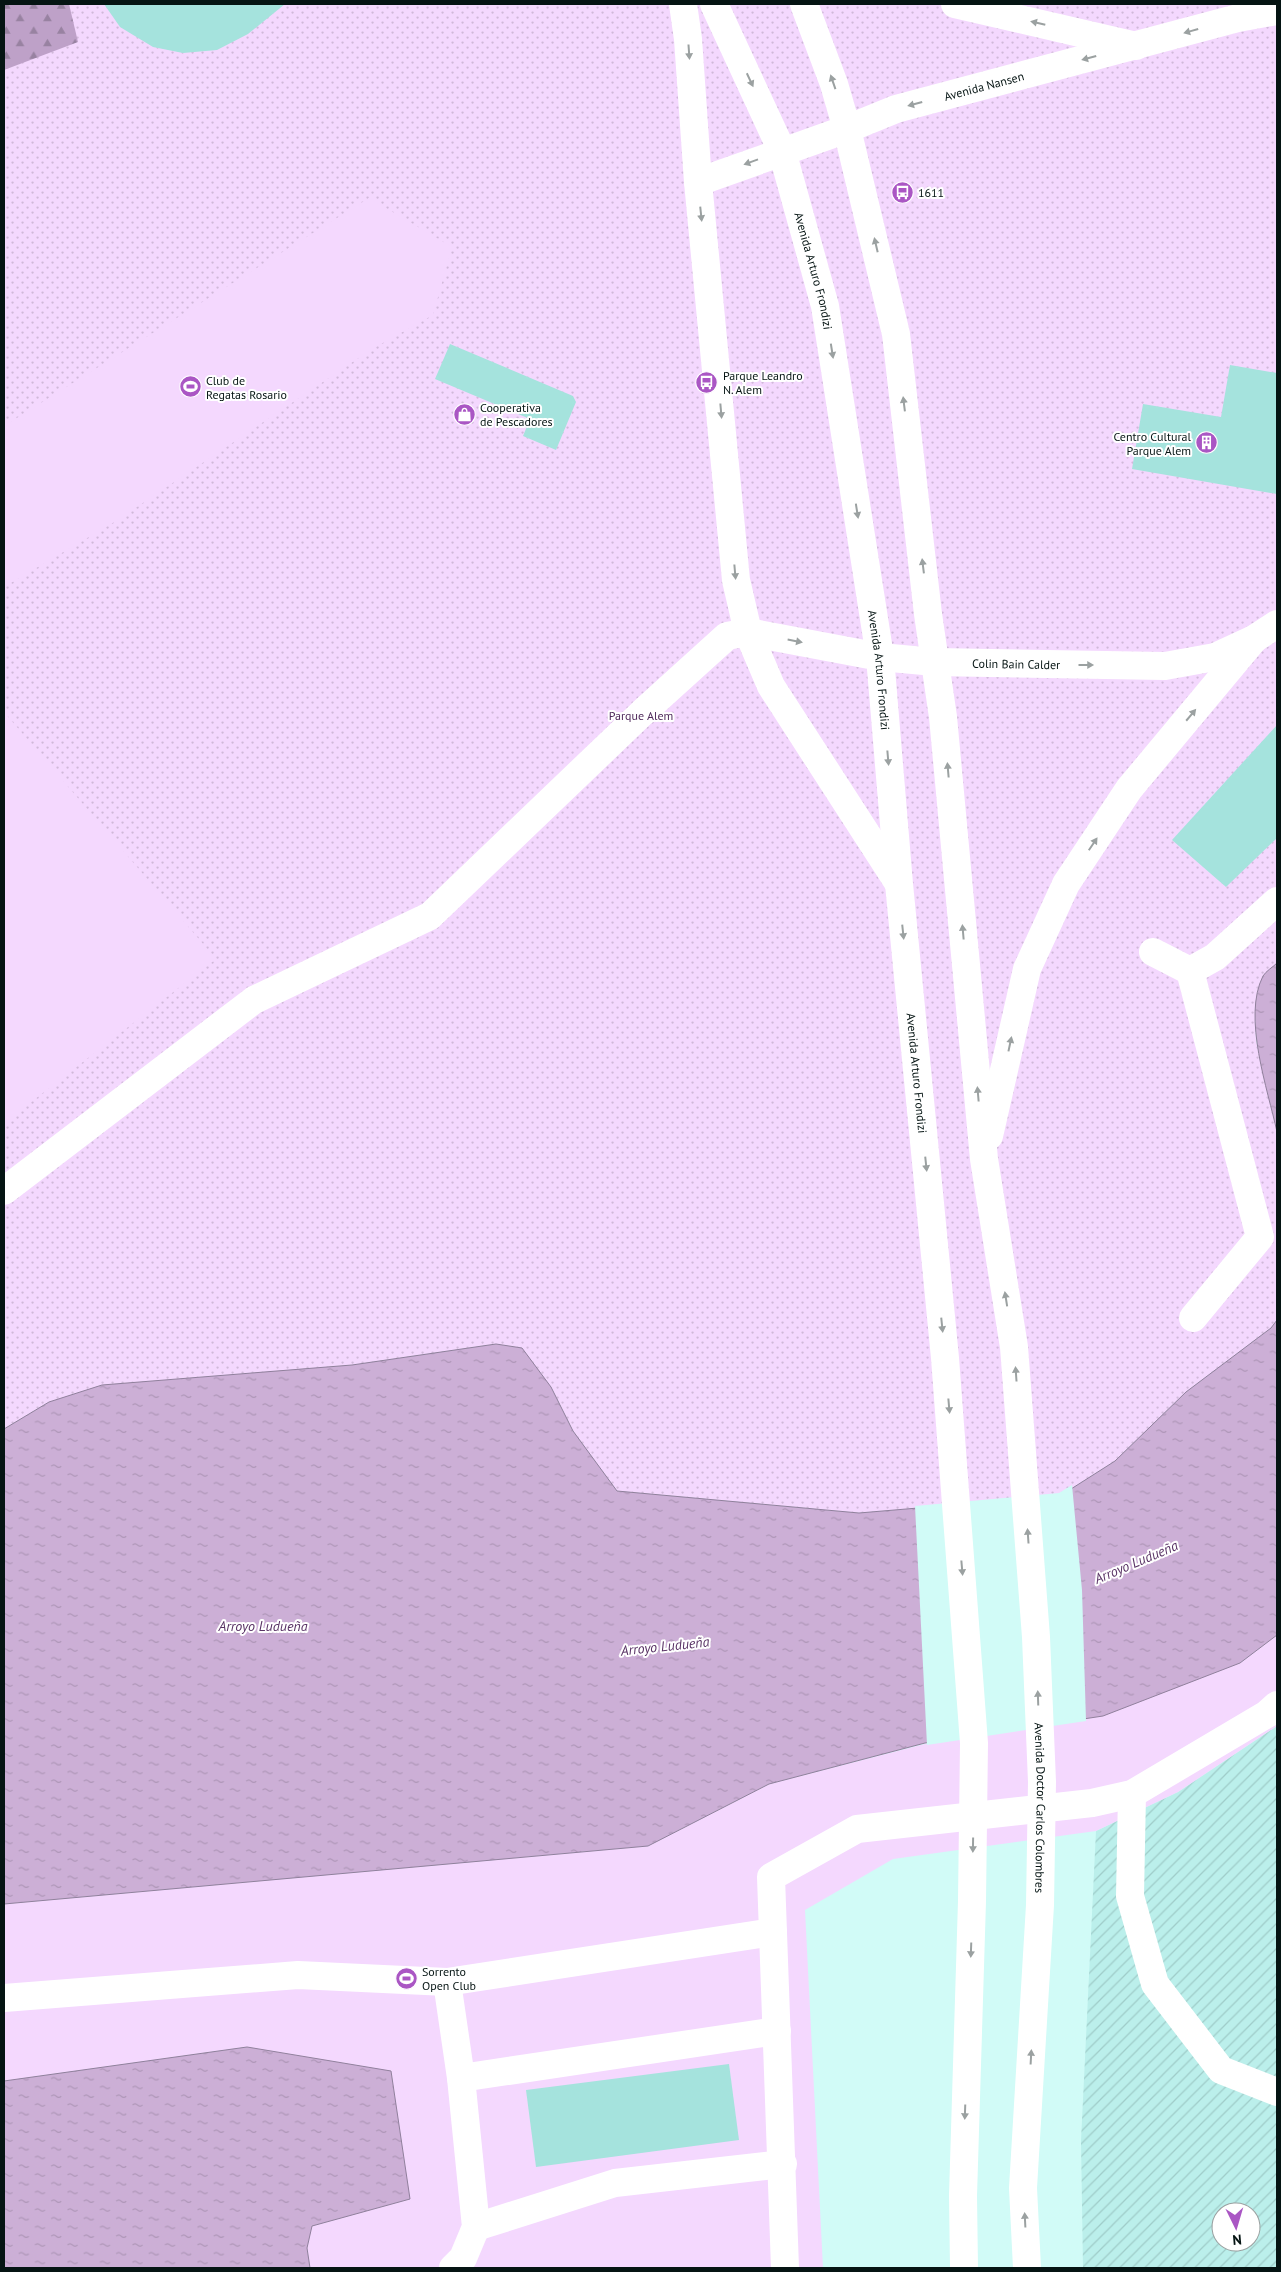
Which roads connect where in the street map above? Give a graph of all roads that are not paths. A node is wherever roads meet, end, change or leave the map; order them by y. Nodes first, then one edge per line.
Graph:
1 (683, 4) edge
2 (714, 4) edge
3 (804, 4) edge
4 (955, 4) edge
5 (1247, 11) edge
6 (1277, 11) edge
7 (1136, 46) junction
8 (847, 129) junction
9 (782, 151) junction
10 (698, 182) junction
11 (1277, 624) edge
12 (748, 632) junction
13 (1254, 639) junction
14 (880, 657) junction
15 (935, 662) junction
16 (899, 884) junction
17 (1277, 901) edge
18 (1153, 952) dead end
19 (1190, 971) junction
20 (984, 1160) junction
21 (4, 1191) edge
22 (1193, 1318) dead end
23 (1277, 1705) edge
24 (1132, 1794) junction
25 (773, 1932) junction
26 (447, 1982) junction
27 (4, 1998) edge
28 (777, 2031) junction
29 (461, 2078) junction
30 (1277, 2092) edge
31 (783, 2164) junction
32 (476, 2227) junction
33 (453, 2268) edge
34 (785, 2268) edge
35 (964, 2268) edge
36 (1027, 2268) edge

1 -> 10 main road
2 -> 9 main road, Avenida Arturo Frondizi
8 -> 3 main road
7 -> 4 main road
5 - 6 main road, Avenida Nansen
5 -> 7 main road, Avenida Nansen
7 -> 8 main road, Avenida Nansen
8 - 9 main road, Avenida Nansen
15 -> 8 main road
9 -> 10 main road, Avenida Nansen
9 -> 14 main road, Avenida Arturo Frondizi
10 -> 12 main road
11 - 13 main road, Colin Bain Calder
12 -> 14 main road, Colin Bain Calder
12 - 16 main road
12 - 21 main road
15 -> 13 main road, Colin Bain Calder
20 -> 13 main road
14 - 15 main road, Colin Bain Calder
14 -> 16 main road, Avenida Arturo Frondizi
20 -> 15 main road
16 -> 35 main road, Avenida Arturo Frondizi
17 - 19 main road
18 - 19 main road
19 - 22 main road
36 -> 20 main road, Avenida Doctor Carlos Colombres
23 - 24 main road
24 - 25 main road
24 - 30 main road
25 - 26 main road
25 - 28 main road
26 - 27 main road
26 - 29 main road
28 - 29 main road
28 - 31 main road
29 - 32 main road
31 - 32 main road
31 - 34 main road
32 - 33 main road

